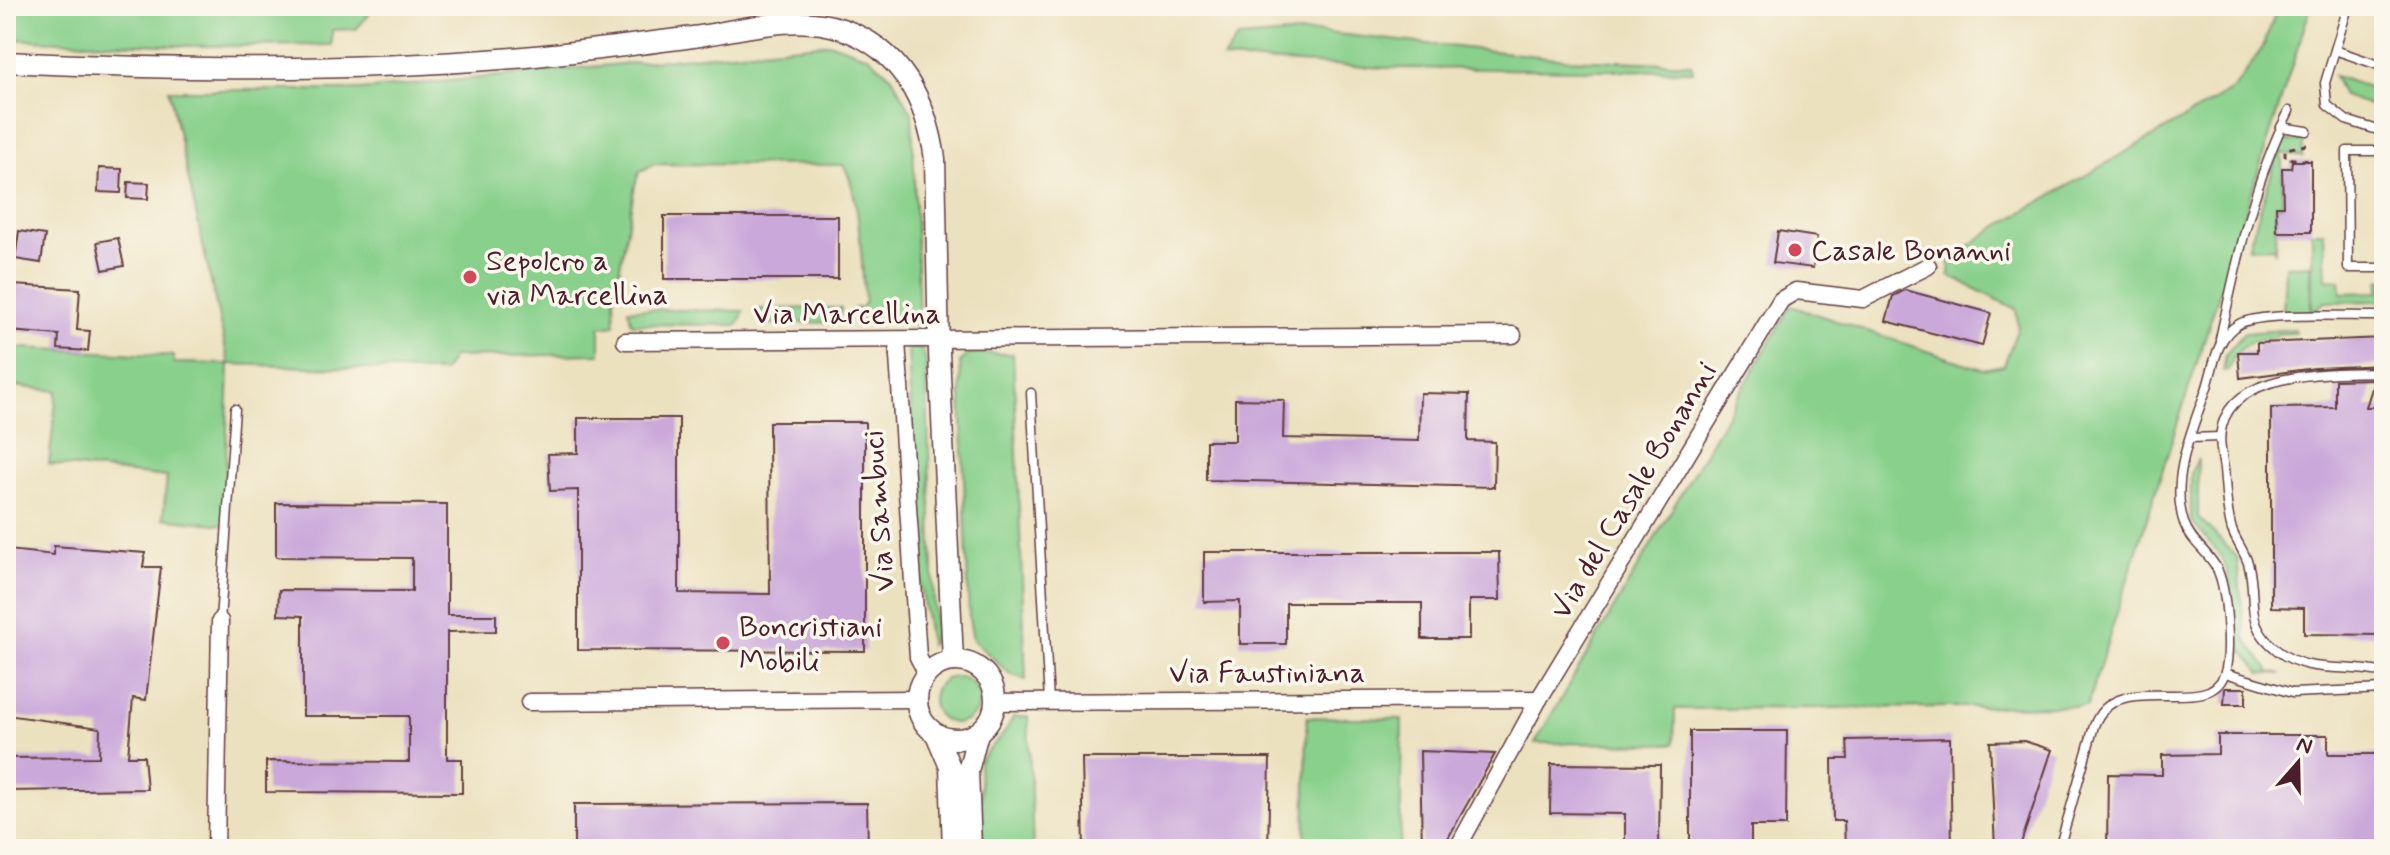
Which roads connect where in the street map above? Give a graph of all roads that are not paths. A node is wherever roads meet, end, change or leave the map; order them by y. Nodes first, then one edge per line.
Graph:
1 (2347, 10) dead end
2 (2335, 50) junction
3 (6, 62) edge
4 (2384, 67) edge
5 (2289, 111) dead end
6 (2281, 127) junction
7 (2307, 131) road end
8 (2384, 132) edge
9 (2384, 151) edge
10 (1928, 266) dead end
11 (2384, 268) edge
12 (2384, 316) edge
13 (1513, 335) dead end
14 (938, 340) junction
15 (625, 341) dead end
16 (897, 341) junction
17 (2218, 348) junction
18 (2384, 372) edge
19 (1031, 393) dead end
20 (235, 409) dead end
21 (2220, 437) junction
22 (2190, 438) junction
23 (220, 621) joint
24 (953, 661) junction
25 (2225, 673) junction
26 (2384, 673) edge
27 (927, 674) junction
28 (2384, 689) edge
29 (917, 699) junction
30 (1539, 699) junction
31 (1049, 701) junction
32 (529, 702) dead end
33 (995, 702) junction
34 (978, 733) junction
35 (936, 734) junction
36 (216, 849) edge
37 (953, 849) edge
38 (971, 849) edge
39 (1457, 849) edge
40 (2059, 849) edge

1 - 2 lane
2 - 4 lane
2 - 8 lane
3 - 14 street
5 - 6 lane
6 - 7 lane
6 - 17 lane
9 - 11 lane
10 - 30 street, Via del Casale Bonanni
12 - 17 lane
13 - 14 street, Via Marcellina
14 - 16 street, Via Marcellina
14 - 24 street
15 - 16 street, Via Marcellina
16 - 27 street, Via Sambuci
17 - 22 lane
18 - 21 lane
19 - 31 lane
20 - 23 lane
21 - 22 lane
21 - 26 lane
22 - 25 lane
23 - 36 street
24 - 27 street
24 - 33 street
25 - 28 lane
25 - 40 lane
27 - 29 street
29 - 32 street
29 - 35 street
30 - 31 street, Via Faustiniana
30 - 39 street, Via del Casale Bonanni
31 - 33 street, Via Faustiniana
33 - 34 street
34 - 35 street
34 - 38 street
35 - 37 street

